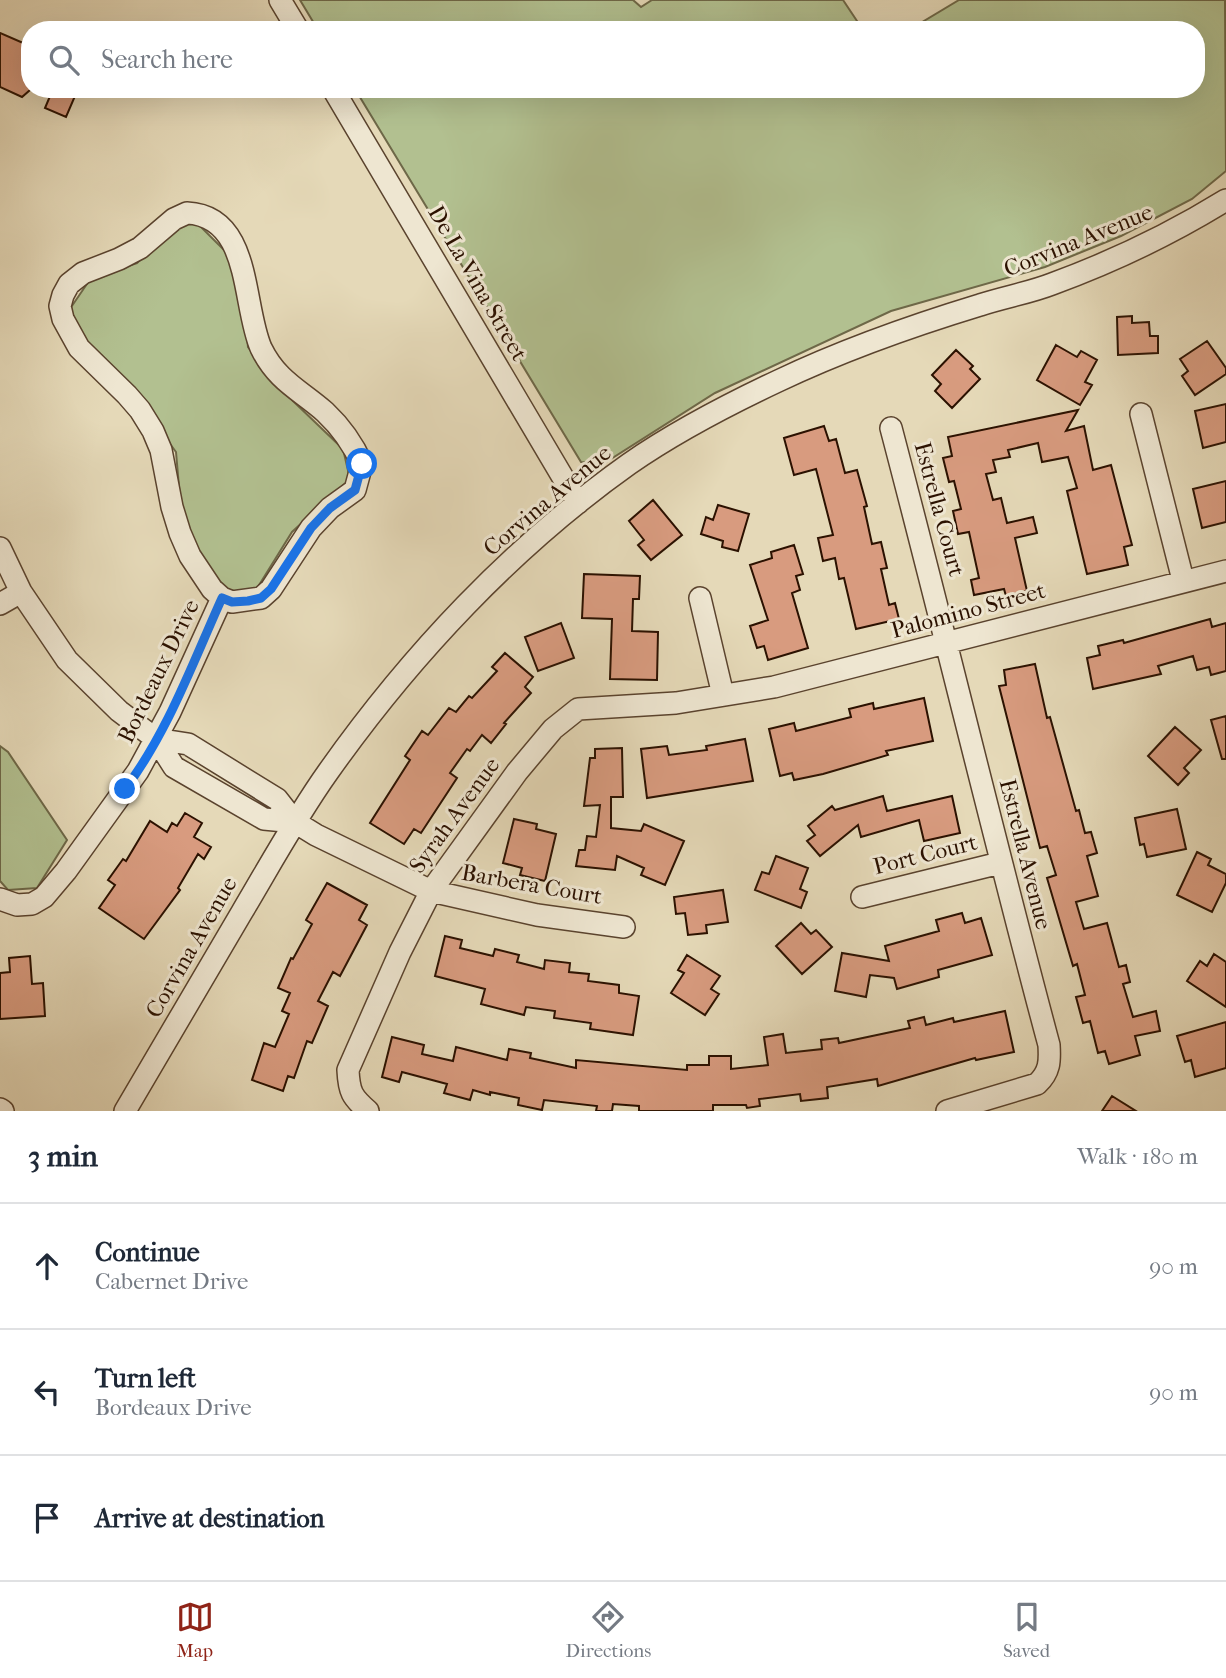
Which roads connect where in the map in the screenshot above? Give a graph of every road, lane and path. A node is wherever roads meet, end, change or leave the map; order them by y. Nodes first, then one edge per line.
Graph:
1 (280, 0) edge
2 (293, 21) edge
3 (338, 98) edge
4 (1226, 200) edge
5 (1141, 414) dead end
6 (891, 428) dead end
7 (578, 503) junction
8 (0, 548) edge
9 (1226, 571) edge
10 (1183, 580) junction
11 (21, 592) junction
12 (222, 598) junction
13 (700, 598) dead end
14 (0, 604) edge
15 (948, 644) junction
16 (723, 695) junction
17 (156, 739) junction
18 (295, 822) junction
19 (1000, 863) junction
20 (431, 891) junction
21 (862, 897) dead end
22 (0, 899) edge
23 (624, 927) dead end
24 (362, 1105) edge
25 (125, 1111) edge
26 (947, 1111) edge

1 - 2 street
3 - 7 street, De La Vina Street
4 - 7 street, Corvina Avenue
5 - 10 street
6 - 15 street, Estrella Court
7 - 18 street, Corvina Avenue
8 - 11 street
9 - 10 street, Palomino Street
10 - 15 street, Palomino Street
11 - 14 street
11 - 17 street
12 - 12 street
12 - 17 street, Bordeaux Drive
13 - 16 street
15 - 16 street, Palomino Street
15 - 19 street, Estrella Avenue
16 - 20 street, Syrah Avenue
17 - 18 street, Barbera Court
17 - 22 street, Bordeaux Drive
18 - 20 street, Barbera Court
18 - 25 street, Corvina Avenue
19 - 21 street, Port Court
19 - 26 street, Estrella Avenue
20 - 23 street, Barbera Court
20 - 24 street, Syrah Avenue

